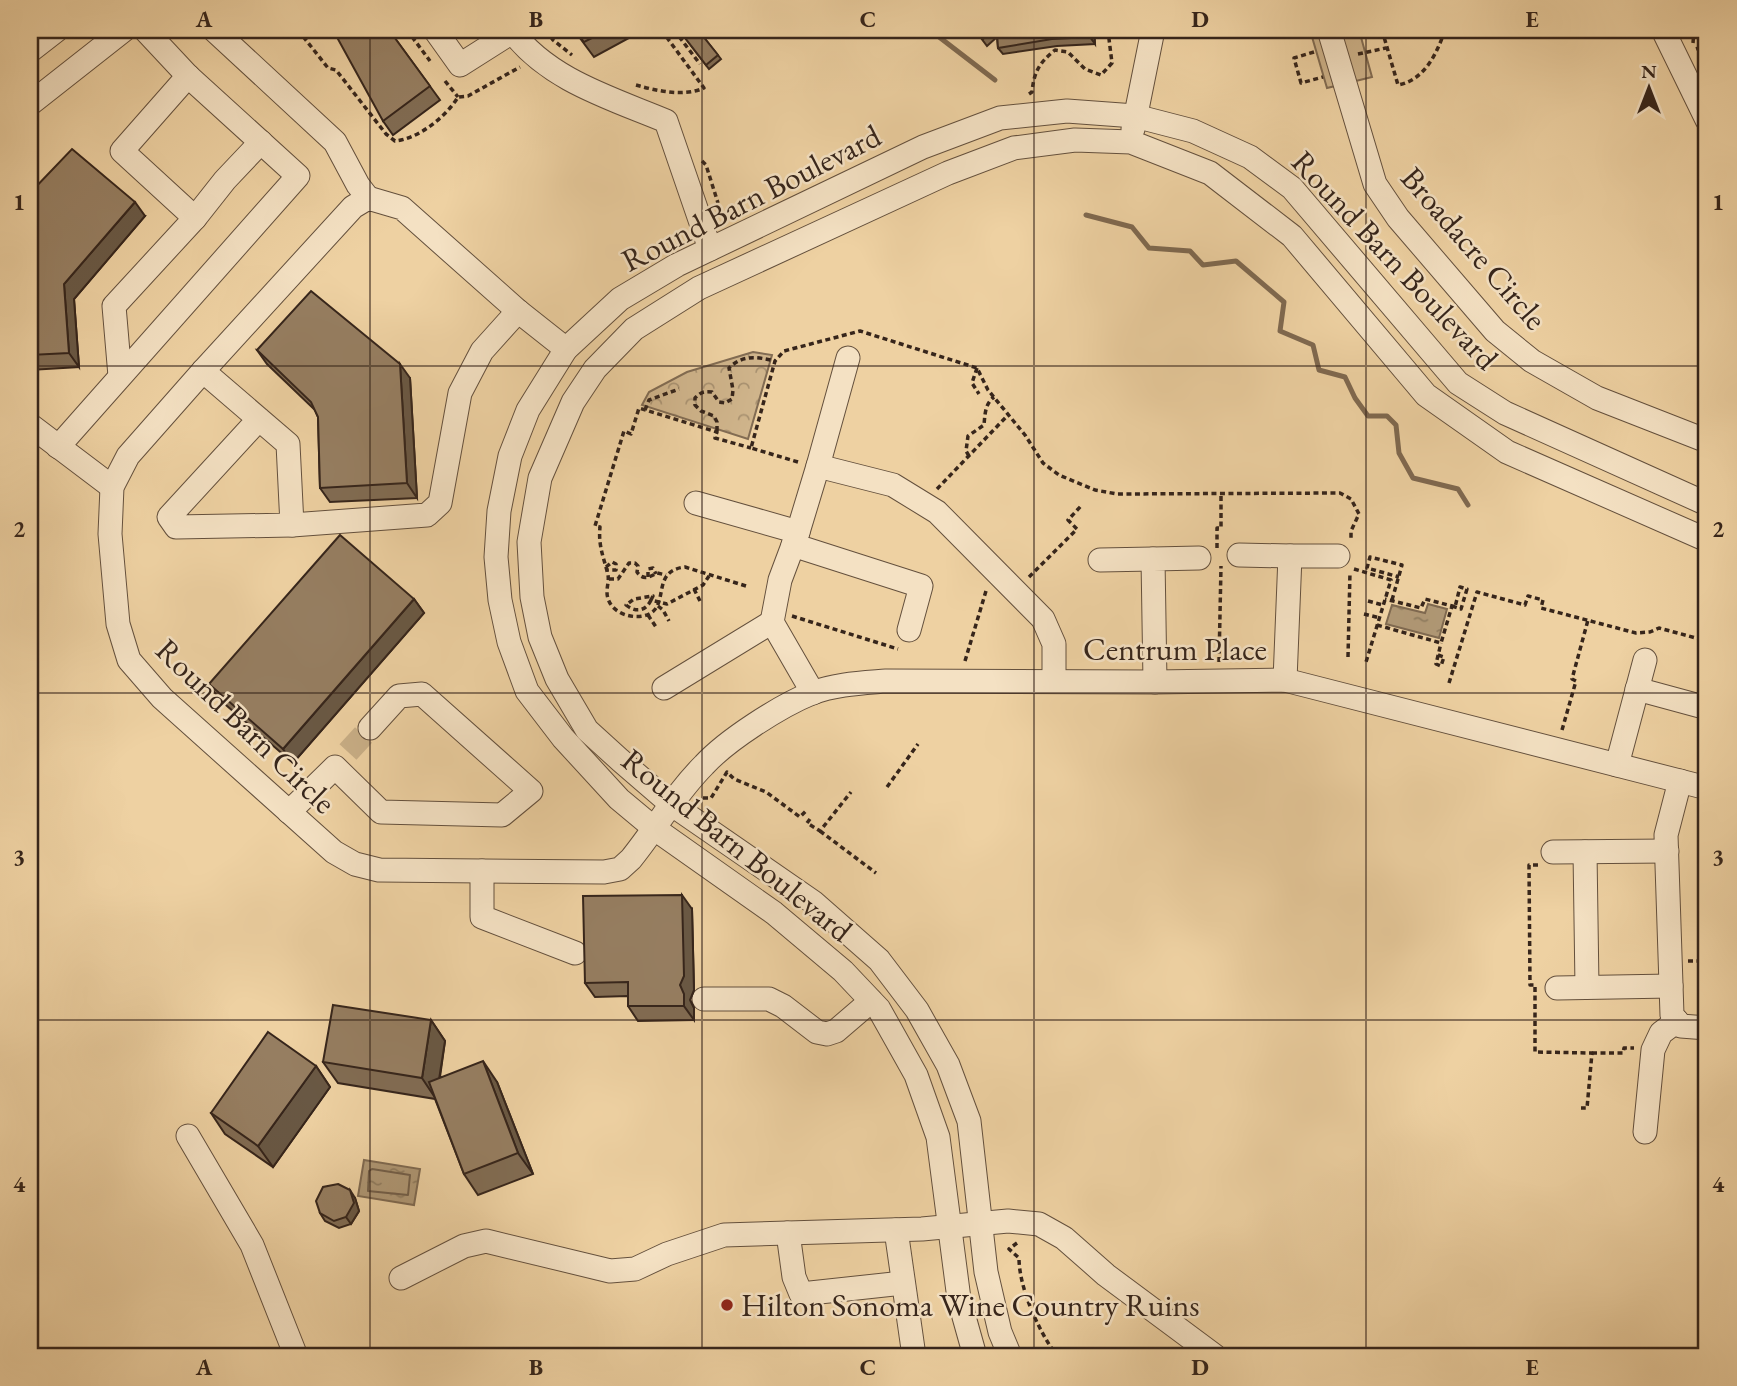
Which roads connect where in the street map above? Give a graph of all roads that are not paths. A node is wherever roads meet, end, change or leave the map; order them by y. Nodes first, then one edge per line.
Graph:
1 (57, 30) edge
2 (124, 30) edge
3 (145, 30) edge
4 (214, 30) edge
5 (435, 30) edge
6 (1151, 30) edge
7 (1663, 30) edge
8 (512, 31) edge
9 (1332, 38) edge
10 (30, 51) edge
11 (188, 76) junction
12 (30, 104) edge
13 (1135, 116) junction
14 (1707, 120) edge
15 (261, 142) junction
16 (1131, 142) junction
17 (368, 198) junction
18 (195, 218) junction
19 (710, 249) junction
20 (518, 311) junction
21 (566, 349) junction
22 (848, 358) dead end
23 (203, 371) junction
24 (120, 376) junction
25 (259, 419) junction
26 (30, 425) edge
27 (1707, 441) edge
28 (58, 447) junction
29 (809, 464) junction
30 (111, 487) junction
31 (696, 503) dead end
32 (1707, 504) edge
33 (292, 525) junction
34 (796, 539) junction
35 (1707, 540) edge
36 (1344, 550) road end
37 (1290, 556) junction
38 (1153, 559) junction
39 (1100, 560) dead end
40 (779, 618) junction
41 (909, 641) road end
42 (1645, 660) dead end
43 (1285, 680) junction
44 (1054, 681) junction
45 (1155, 682) junction
46 (664, 688) dead end
47 (1637, 689) junction
48 (813, 693) junction
49 (1707, 708) edge
50 (370, 728) tunnel mouth
51 (1617, 765) junction
52 (1680, 781) junction
53 (1707, 788) edge
54 (671, 804) junction
55 (289, 812) junction
56 (655, 829) junction
57 (1667, 851) junction
58 (1553, 852) dead end
59 (1585, 852) junction
60 (482, 872) junction
61 (575, 953) dead end
62 (1671, 986) junction
63 (1587, 987) junction
64 (1557, 988) dead end
65 (704, 999) dead end
66 (871, 1001) junction
67 (1677, 1021) junction
68 (1707, 1028) edge
69 (1645, 1132) dead end
70 (188, 1136) dead end
71 (981, 1223) junction
72 (949, 1227) junction
73 (896, 1230) junction
74 (788, 1233) junction
75 (401, 1278) dead end
76 (904, 1283) junction
77 (296, 1356) edge
78 (914, 1356) edge
79 (975, 1356) edge
80 (1010, 1356) edge
81 (1215, 1356) edge

1 - 10 street
2 - 12 street
3 - 11 street
4 - 17 street
5 - 8 street
6 - 13 street
7 - 14 street
8 - 19 street
9 - 27 street, Broadacre Circle
11 - 15 street
11 - 18 street
13 - 16 street
13 - 19 street, Round Barn Boulevard
13 - 32 street, Round Barn Boulevard
15 - 18 street
15 - 24 street
16 - 35 street, Round Barn Boulevard
16 - 54 street, Round Barn Boulevard
17 - 20 street
17 - 23 street, Round Barn Circle
18 - 24 street
19 - 21 street, Round Barn Boulevard
20 - 21 street
20 - 33 street
21 - 56 street, Round Barn Boulevard
22 - 29 street
23 - 25 street
23 - 30 street, Round Barn Circle
24 - 28 street
25 - 33 street
25 - 33 street
26 - 28 street
28 - 30 street
29 - 34 street
29 - 44 street
30 - 55 street, Round Barn Circle
31 - 34 street
34 - 40 street
34 - 41 street
36 - 37 street
37 - 38 street
37 - 43 street
38 - 39 street
38 - 45 street
40 - 46 street
40 - 48 street
42 - 47 street
43 - 45 street, Centrum Place
43 - 51 street, Centrum Place
44 - 45 street, Centrum Place
44 - 48 street, Centrum Place
47 - 49 street
47 - 51 street
48 - 54 street, Centrum Place
50 - 55 street
51 - 52 street, Centrum Place
52 - 53 street, Centrum Place
52 - 57 street
54 - 56 street, Round Barn Circle
54 - 71 street, Round Barn Boulevard
55 - 60 street, Round Barn Circle
56 - 60 street, Round Barn Circle
56 - 66 street, Round Barn Boulevard
57 - 59 street
57 - 62 street
58 - 59 street
59 - 63 street
60 - 61 street
62 - 63 street
62 - 67 street
63 - 64 street
65 - 66 street
66 - 72 street, Round Barn Boulevard
67 - 68 street
67 - 69 street
70 - 77 street
71 - 72 street
71 - 80 street, Round Barn Boulevard
71 - 81 street
72 - 73 street
72 - 79 street, Round Barn Boulevard
73 - 74 street
73 - 76 street
74 - 75 street
74 - 76 street
76 - 78 street

